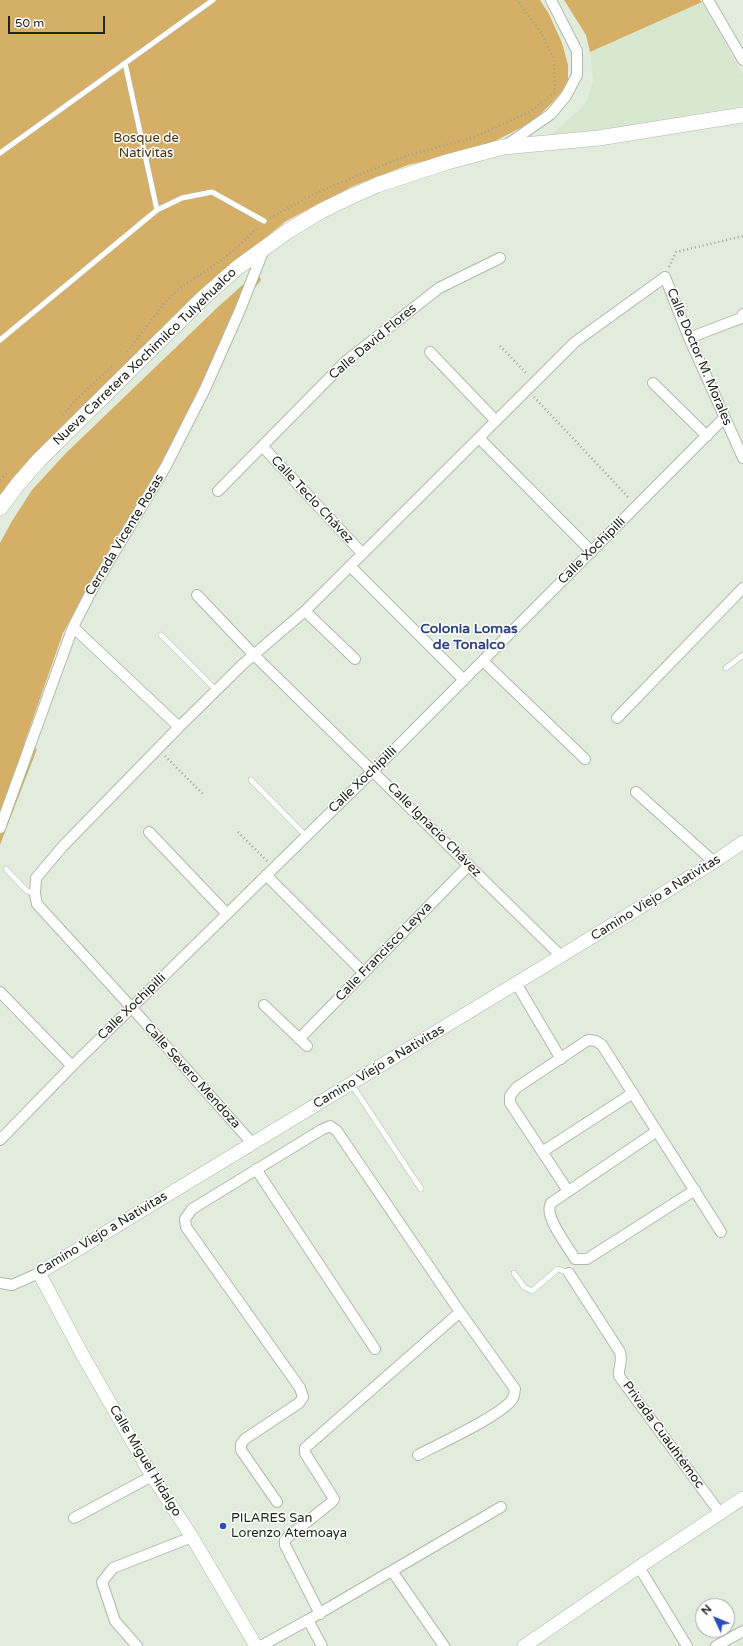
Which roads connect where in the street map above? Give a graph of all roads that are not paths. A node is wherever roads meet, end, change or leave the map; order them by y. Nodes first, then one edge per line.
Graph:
1 (214, 0) edge
2 (551, 0) edge
3 (708, 0) edge
4 (743, 60) edge
5 (126, 63) junction
6 (743, 115) edge
7 (503, 147) junction
8 (0, 153) edge
9 (157, 210) junction
10 (264, 221) dead end
11 (264, 248) junction
12 (500, 258) dead end
13 (743, 314) edge
14 (689, 338) junction
15 (0, 340) edge
16 (430, 352) dead end
17 (653, 383) dead end
18 (724, 418) junction
19 (496, 421) junction
20 (707, 436) junction
21 (480, 438) junction
22 (739, 440) edge
23 (262, 447) junction
24 (743, 458) edge
25 (218, 491) dead end
26 (0, 508) edge
27 (592, 552) junction
28 (362, 553) junction
29 (350, 566) junction
30 (743, 588) edge
31 (197, 595) dead end
32 (305, 610) junction
33 (73, 627) junction
34 (161, 635) dead end
35 (254, 655) junction
36 (743, 655) edge
37 (355, 659) dead end
38 (483, 661) junction
39 (726, 668) dead end
40 (464, 680) junction
41 (216, 690) junction
42 (617, 718) dead end
43 (179, 726) junction
44 (584, 759) dead end
45 (373, 770) junction
46 (251, 780) dead end
47 (636, 792) dead end
48 (0, 828) edge
49 (148, 832) dead end
50 (306, 836) junction
51 (743, 842) edge
52 (714, 862) junction
53 (469, 865) junction
54 (6, 869) dead end
55 (266, 875) junction
56 (35, 894) junction
57 (227, 914) junction
58 (561, 956) junction
59 (364, 973) junction
60 (516, 983) junction
61 (0, 992) edge
62 (264, 1005) dead end
63 (132, 1008) junction
64 (561, 1059) junction
65 (72, 1066) junction
66 (351, 1084) junction
67 (633, 1093) junction
68 (657, 1131) junction
69 (0, 1140) edge
70 (252, 1143) junction
71 (542, 1152) junction
72 (256, 1169) junction
73 (421, 1189) dead end
74 (695, 1190) junction
75 (568, 1191) junction
76 (721, 1232) dead end
77 (39, 1273) junction
78 (514, 1273) dead end
79 (569, 1273) joint
80 (0, 1283) edge
81 (460, 1312) junction
82 (375, 1349) dead end
83 (418, 1455) dead end
84 (152, 1476) junction
85 (743, 1498) edge
86 (277, 1502) dead end
87 (501, 1507) dead end
88 (720, 1513) junction
89 (74, 1518) dead end
90 (192, 1537) junction
91 (639, 1567) junction
92 (392, 1571) junction
93 (320, 1614) junction
94 (308, 1620) junction
95 (743, 1631) edge
96 (136, 1646) edge
97 (256, 1646) edge
98 (260, 1646) edge
99 (322, 1646) edge
100 (444, 1646) edge
101 (524, 1646) edge
102 (687, 1646) edge
103 (716, 1646) edge

1 - 5 lane
2 - 7 street
3 - 4 street
5 - 8 lane
5 - 9 lane
6 - 7 main road, Nueva Carretera Xochimilco Tulyehualco
7 - 11 main road, Nueva Carretera Xochimilco Tulyehualco
9 - 10 lane
9 - 15 lane
11 - 26 main road, Nueva Carretera Xochimilco Tulyehualco
11 - 33 street, Cerrada Vicente Rosas
12 - 23 street, Calle David Flores
13 - 14 street
14 - 18 street, Calle Doctor M. Morales
14 - 19 street, Calle Doctor M. Morales
16 - 19 street
17 - 20 street
18 - 20 street, Calle Xochipilli
18 - 22 street, Calle Doctor M. Morales
19 - 21 street
20 - 27 street, Calle Xochipilli
21 - 27 street
21 - 28 street
22 - 24 street, Calle Doctor M. Morales
23 - 25 street, Calle David Flores
23 - 28 street, Calle Teclo Chávez
27 - 38 street, Calle Xochipilli
28 - 29 street
29 - 32 street
29 - 40 street
30 - 42 street
31 - 35 street, Calle Ignacio Chávez
32 - 35 street
32 - 37 street
33 - 43 street
33 - 48 street, Cerrada Vicente Rosas
34 - 41 lane
35 - 41 street
35 - 45 street, Calle Ignacio Chávez
36 - 39 lane
38 - 40 street, Calle Xochipilli
38 - 44 street
40 - 45 street, Calle Xochipilli
41 - 43 street
43 - 56 street
45 - 50 street, Calle Xochipilli
45 - 53 street, Calle Ignacio Chávez
46 - 50 lane
47 - 52 street
49 - 57 street
50 - 55 street, Calle Xochipilli
51 - 52 street, Camino Viejo a Nativitas
52 - 58 street, Camino Viejo a Nativitas
53 - 58 street, Calle Ignacio Chávez
53 - 59 street, Calle Francisco Leyva
54 - 56 lane
55 - 57 street, Calle Xochipilli
55 - 59 street
56 - 63 street, Calle Severo Mendoza
57 - 63 street, Calle Xochipilli
58 - 60 street, Camino Viejo a Nativitas
59 - 62 street, Calle Francisco Leyva
60 - 64 street
60 - 66 street, Camino Viejo a Nativitas
61 - 65 street
63 - 65 street, Calle Xochipilli
63 - 70 street, Calle Severo Mendoza
64 - 67 street
64 - 71 street
65 - 69 street, Calle Xochipilli
66 - 70 street, Camino Viejo a Nativitas
66 - 73 lane
67 - 68 street
67 - 71 street
68 - 74 street
68 - 75 street
70 - 77 street, Camino Viejo a Nativitas
71 - 75 street
72 - 81 street
72 - 82 street
72 - 86 street
74 - 75 street
74 - 76 street
77 - 80 street, Camino Viejo a Nativitas
77 - 84 street, Calle Miguel Hidalgo
78 - 79 lane
79 - 88 street, Privada Cuauhtémoc
81 - 83 street
81 - 93 street
84 - 89 street
84 - 90 street, Calle Miguel Hidalgo
85 - 88 street
87 - 92 street
88 - 91 street
90 - 96 street
90 - 97 street, Calle Miguel Hidalgo
91 - 101 street
91 - 102 street
92 - 93 street
92 - 100 street
93 - 94 street
94 - 98 street
94 - 99 street
95 - 103 street

